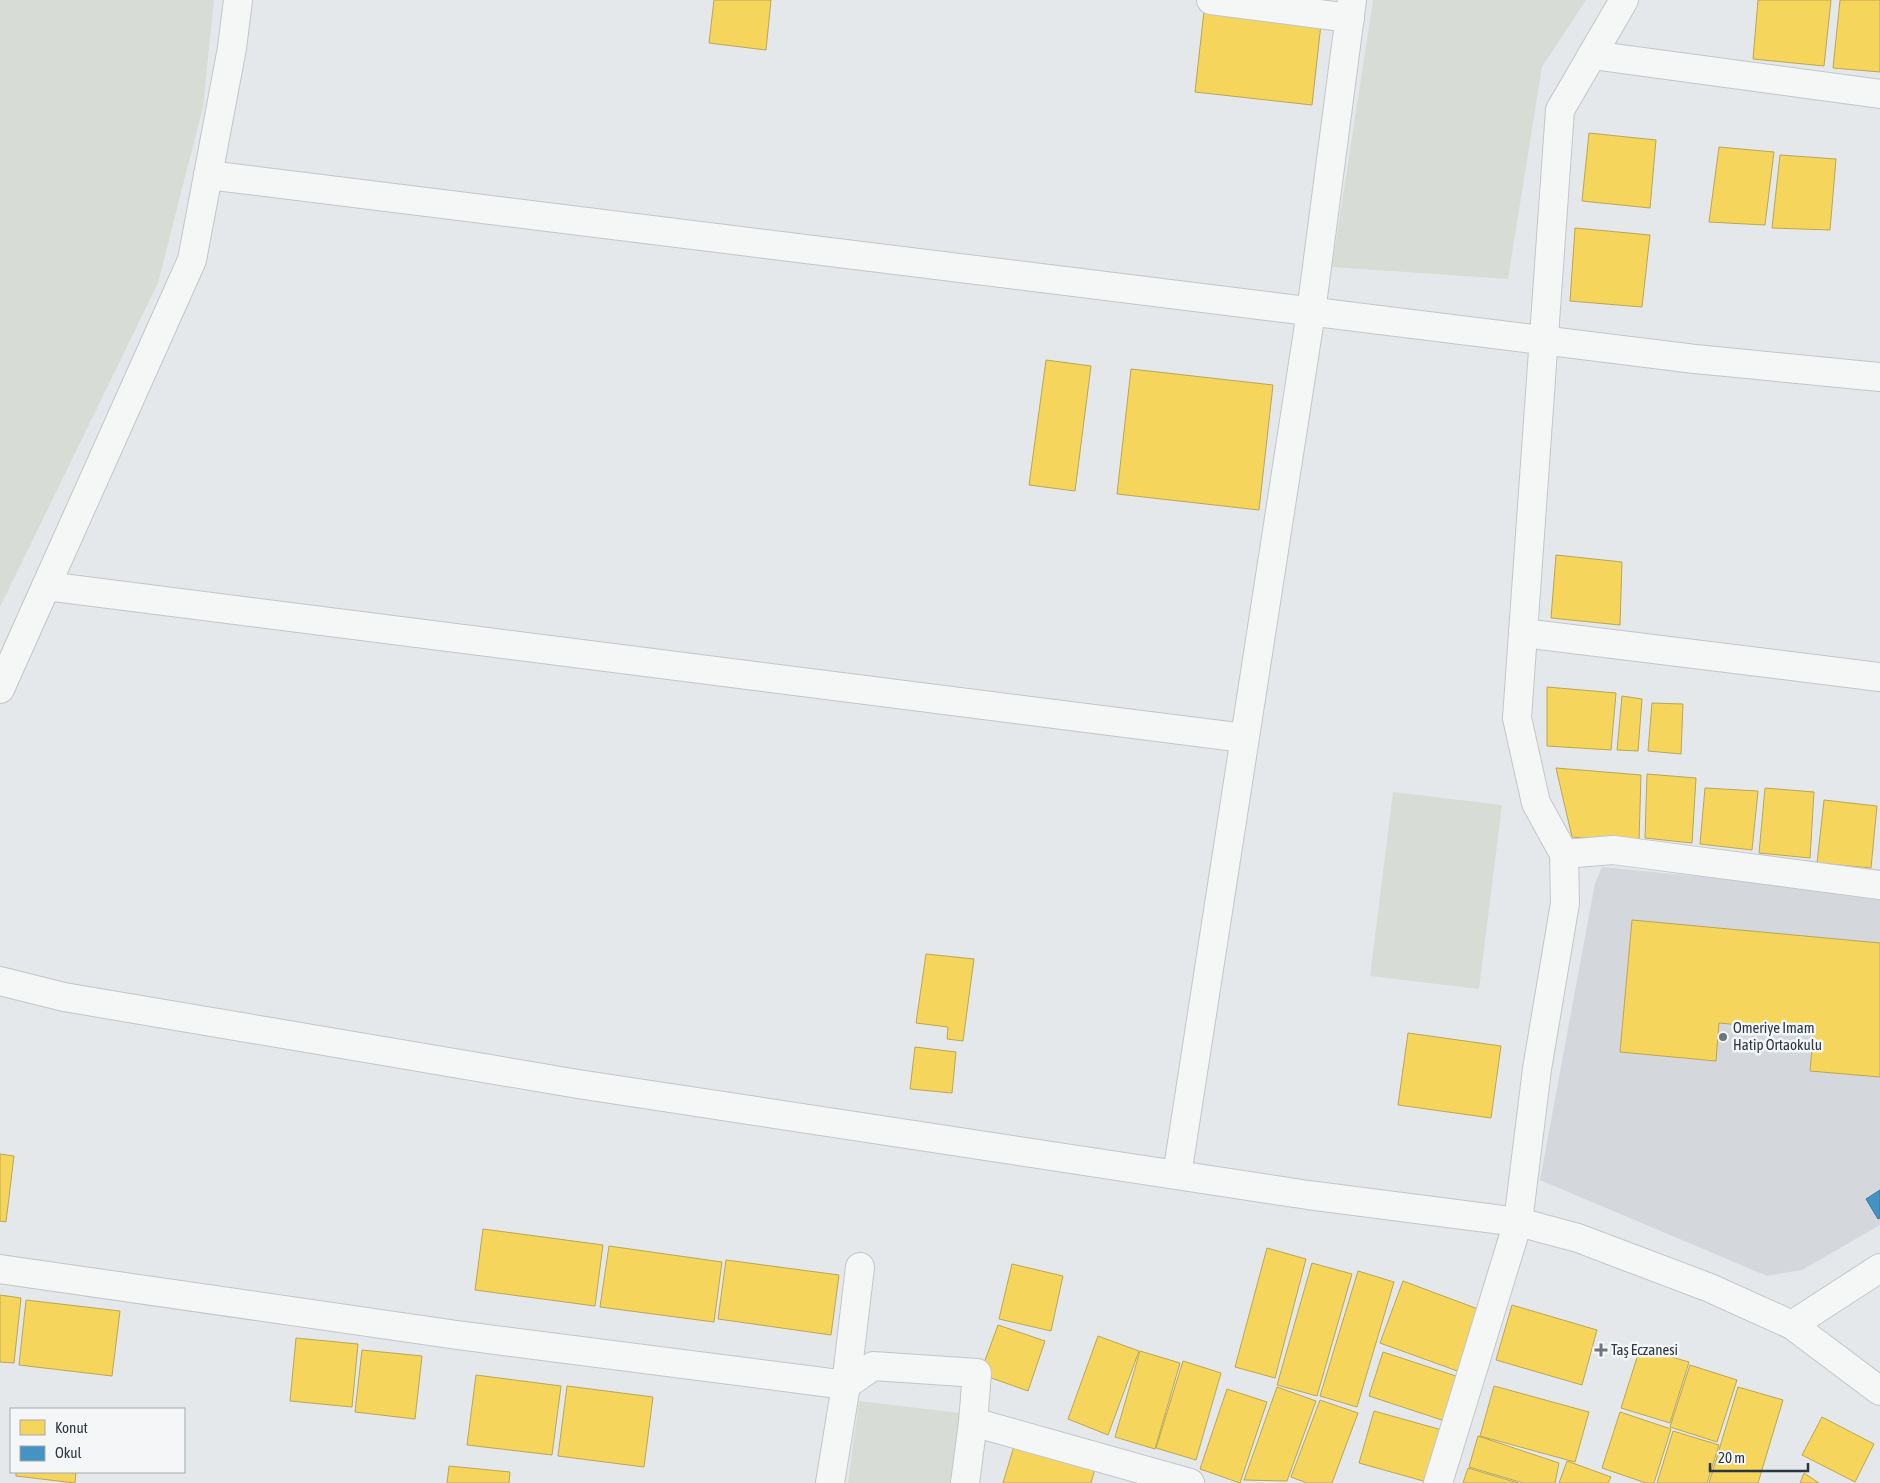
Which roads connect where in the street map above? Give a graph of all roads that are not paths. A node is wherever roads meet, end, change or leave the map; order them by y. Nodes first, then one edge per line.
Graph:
1 (238, 0) edge
2 (1211, 0) edge
3 (1624, 0) edge
4 (1351, 9) edge
5 (1592, 55) junction
6 (1880, 94) edge
7 (208, 175) junction
8 (1311, 312) junction
9 (1545, 341) junction
10 (1880, 377) edge
11 (46, 586) junction
12 (1523, 633) junction
13 (1880, 677) edge
14 (0, 689) edge
15 (1244, 738) junction
16 (1564, 854) junction
17 (1880, 886) edge
18 (0, 982) edge
19 (1177, 1175) junction
20 (1518, 1222) junction
21 (860, 1267) dead end
22 (1880, 1268) edge
23 (0, 1269) edge
24 (1792, 1326) junction
25 (846, 1385) junction
26 (1880, 1391) edge
27 (973, 1422) junction
28 (830, 1483) edge
29 (965, 1483) edge
30 (1190, 1483) edge
31 (1438, 1483) edge

1 - 7 street
2 - 4 street
3 - 5 street
4 - 8 street
5 - 6 street
5 - 9 street
7 - 8 street
7 - 11 street
8 - 9 street
8 - 15 street
9 - 10 street
9 - 12 street
11 - 14 street
11 - 15 street
12 - 13 street
12 - 16 street
15 - 19 street
16 - 17 street
16 - 20 street
18 - 19 street
19 - 20 street
20 - 24 street
20 - 31 street
21 - 25 street
22 - 24 street
23 - 25 street
24 - 26 street
25 - 27 street
25 - 28 street
27 - 29 street
27 - 30 street

